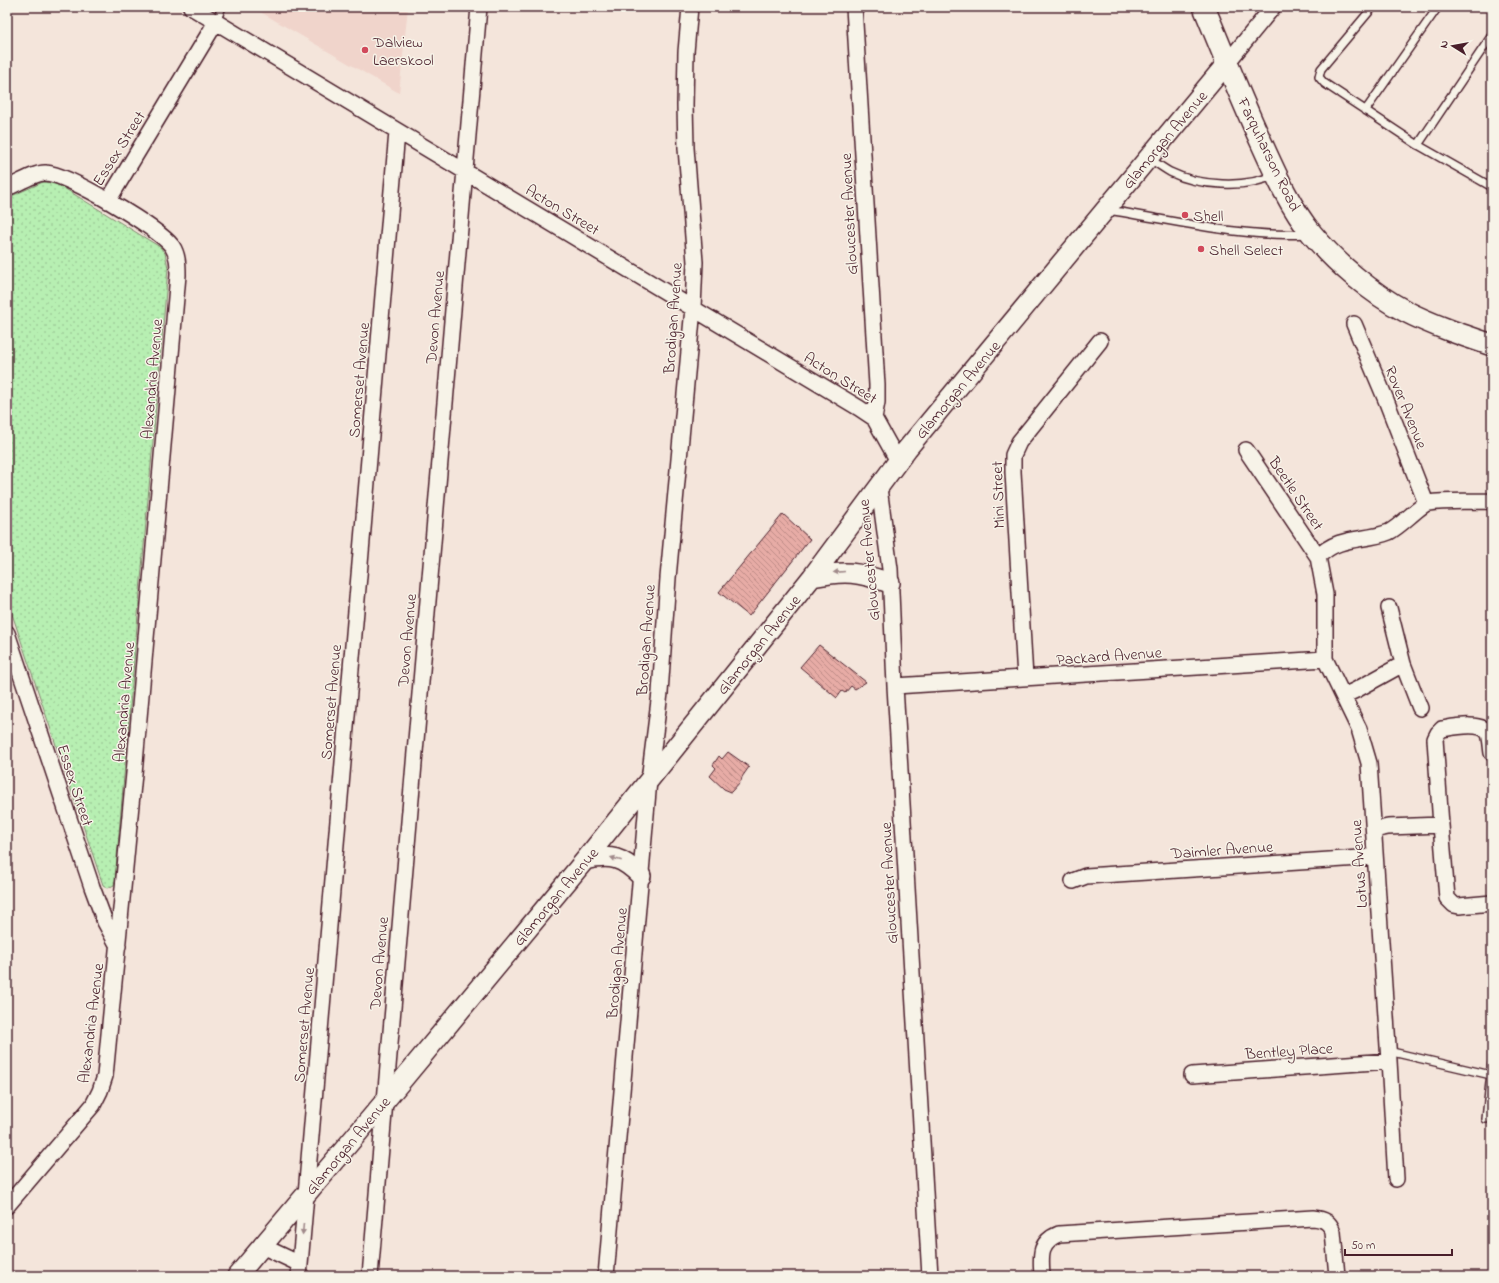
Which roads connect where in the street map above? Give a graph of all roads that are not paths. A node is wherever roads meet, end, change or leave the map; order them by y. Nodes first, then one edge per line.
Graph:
1 (191, 7) edge
2 (222, 7) edge
3 (479, 7) edge
4 (690, 7) edge
5 (854, 7) edge
6 (1204, 7) edge
7 (1273, 7) edge
8 (1373, 7) edge
9 (1438, 7) edge
10 (216, 22) junction
11 (1492, 35) edge
12 (1227, 63) junction
13 (1365, 111) junction
14 (397, 132) junction
15 (1418, 145) junction
16 (1148, 158) junction
17 (465, 172) junction
18 (1276, 174) junction
19 (1492, 187) edge
20 (7, 188) edge
21 (108, 201) junction
22 (1105, 210) junction
23 (1312, 234) junction
24 (694, 308) junction
25 (1354, 324) dead end
26 (1100, 341) dead end
27 (1492, 345) edge
28 (874, 418) junction
29 (1246, 450) dead end
30 (898, 462) junction
31 (879, 488) junction
32 (1492, 501) edge
33 (1426, 503) junction
34 (1318, 557) junction
35 (812, 577) junction
36 (890, 583) junction
37 (1389, 608) dead end
38 (7, 633) edge
39 (1325, 659) junction
40 (1403, 664) junction
41 (1025, 678) junction
42 (895, 686) junction
43 (1343, 696) junction
44 (1420, 708) dead end
45 (1492, 753) edge
46 (649, 780) junction
47 (1441, 825) junction
48 (1374, 830) junction
49 (1375, 858) junction
50 (585, 860) junction
51 (642, 876) junction
52 (1072, 880) dead end
53 (1492, 903) edge
54 (118, 946) junction
55 (1389, 1056) junction
56 (1492, 1064) edge
57 (1192, 1075) dead end
58 (1491, 1075) junction
59 (385, 1101) junction
60 (1486, 1119) dead end
61 (1396, 1179) dead end
62 (307, 1194) junction
63 (7, 1206) edge
64 (262, 1246) junction
65 (299, 1270) edge
66 (237, 1276) edge
67 (370, 1276) edge
68 (606, 1276) edge
69 (930, 1276) edge
70 (1042, 1276) edge
71 (1337, 1276) edge

1 - 10 street, Acton Street
2 - 10 lane
3 - 17 street, Devon Avenue
4 - 24 street, Brodigan Avenue
5 - 28 street, Gloucester Avenue
6 - 12 main road, Farquharson Road
7 - 12 street, Glamorgan Avenue
8 - 13 lane
9 - 13 lane
10 - 14 street, Acton Street
10 - 21 street, Essex Street
11 - 15 lane
12 - 16 street, Glamorgan Avenue
12 - 18 main road, Farquharson Road
13 - 15 lane
14 - 17 street, Acton Street
14 - 62 street, Somerset Avenue
15 - 19 lane
16 - 18 lane
16 - 22 street, Glamorgan Avenue
17 - 24 street, Acton Street
17 - 59 street, Devon Avenue
18 - 23 main road, Farquharson Road
20 - 21 street, Essex Street
21 - 54 street, Alexandria Avenue
22 - 23 lane
22 - 30 street, Glamorgan Avenue
23 - 27 main road, Farquharson Road
24 - 28 street, Acton Street
24 - 46 street, Brodigan Avenue
25 - 33 street, Rover Avenue
26 - 41 street, Mini Street
28 - 30 street, Acton Street
29 - 34 street, Beetle Street
30 - 31 street, Glamorgan Avenue
31 - 35 street, Glamorgan Avenue
31 - 36 street, Gloucester Avenue
32 - 33 street
33 - 34 street
34 - 39 street, Lotus Avenue
36 -> 35 street
35 - 46 street, Glamorgan Avenue
36 - 42 street, Gloucester Avenue
37 - 40 street
38 - 54 street, Essex Street
39 - 41 street, Packard Avenue
39 - 43 street, Lotus Avenue
40 - 43 street
40 - 44 street
41 - 42 street, Packard Avenue
42 - 69 street, Gloucester Avenue
43 - 48 street, Lotus Avenue
45 - 47 street
46 - 50 street, Glamorgan Avenue
46 - 51 street, Brodigan Avenue
47 - 48 street
47 - 53 street
48 - 49 street, Lotus Avenue
49 - 52 street, Daimler Avenue
49 - 55 street, Lotus Avenue
51 -> 50 street
50 - 59 street, Glamorgan Avenue
51 - 68 street, Brodigan Avenue
54 - 63 street, Alexandria Avenue
55 - 57 street, Bentley Place
55 - 58 lane
55 - 61 street, Lotus Avenue
56 - 58 lane
58 - 60 lane
59 - 62 street, Glamorgan Avenue
59 - 67 street, Devon Avenue
62 - 64 street, Glamorgan Avenue
62 -> 65 street, Somerset Avenue
64 - 65 street
64 - 66 street, Glamorgan Avenue
70 - 71 street

